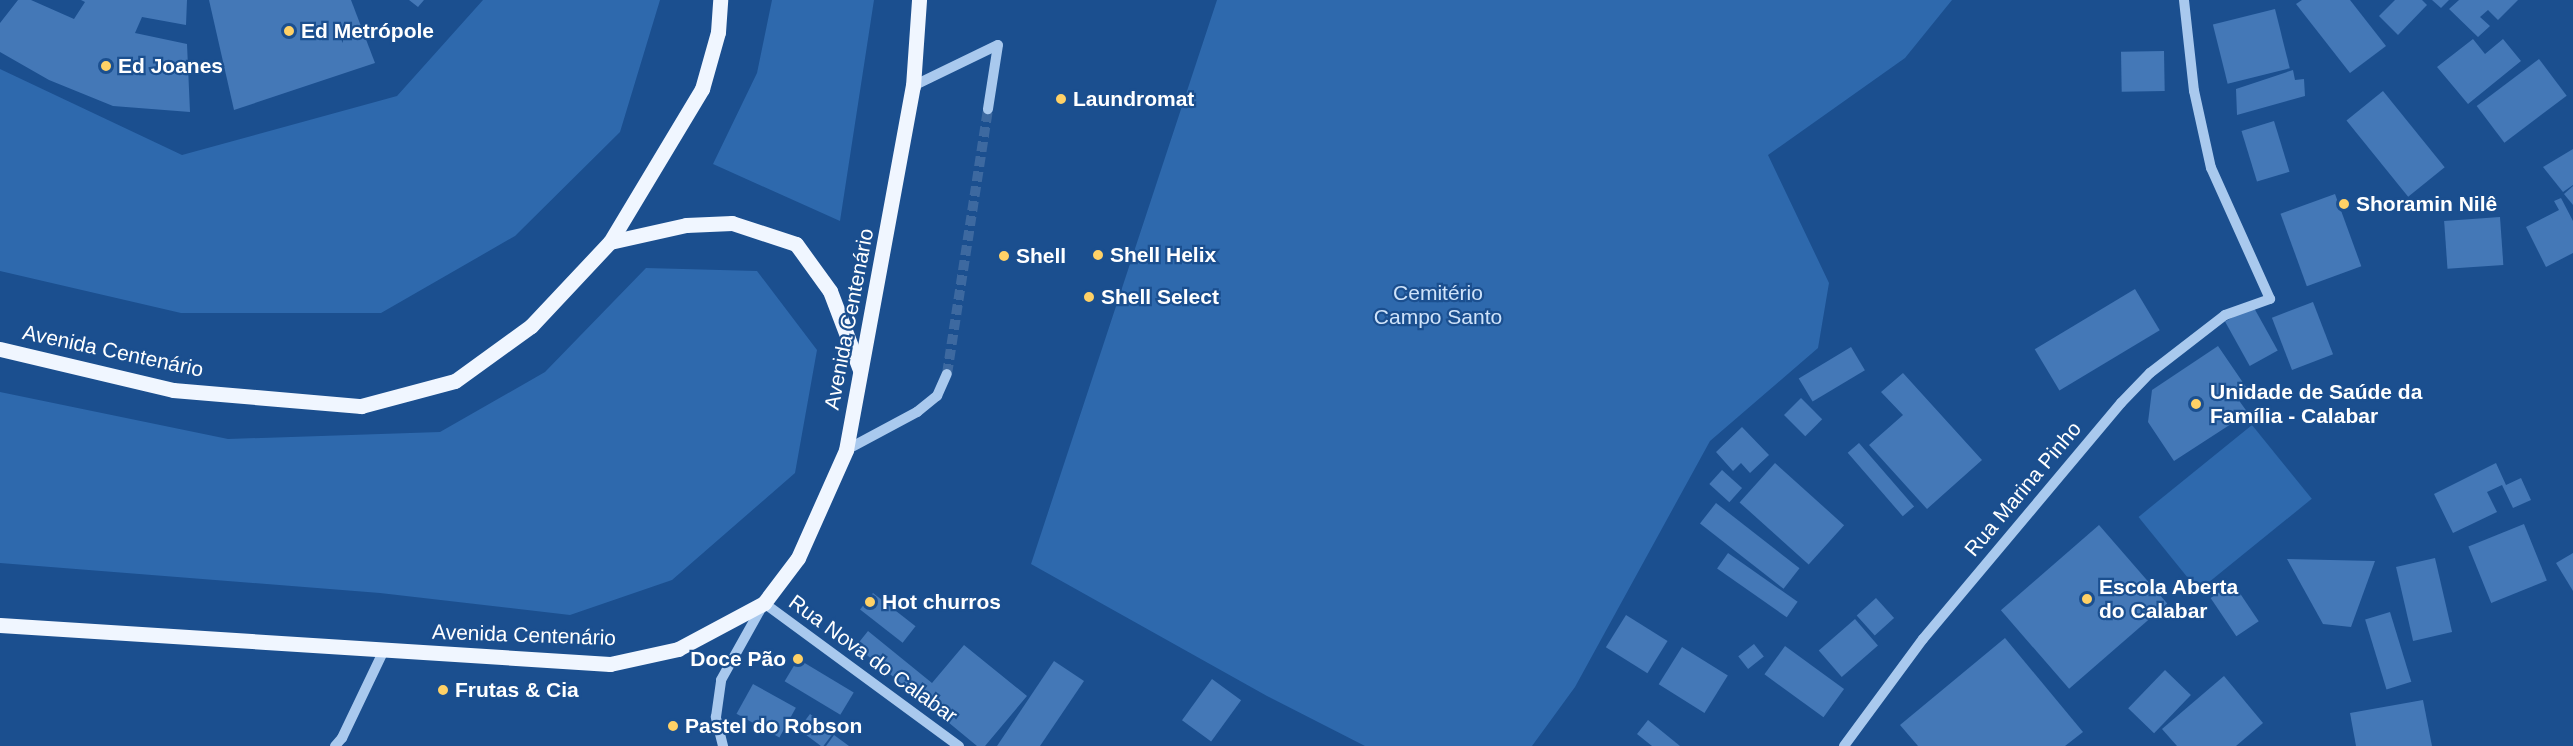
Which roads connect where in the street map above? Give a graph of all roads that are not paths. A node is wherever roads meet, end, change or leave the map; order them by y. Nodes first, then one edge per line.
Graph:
1 (720, 0) edge
2 (919, 0) edge
3 (2184, 0) edge
4 (913, 86) junction
5 (988, 109) tunnel mouth
6 (610, 242) junction
7 (0, 349) edge
8 (860, 370) junction
9 (947, 374) tunnel mouth
10 (846, 450) junction
11 (764, 603) junction
12 (0, 625) edge
13 (384, 650) junction
14 (335, 746) edge
15 (723, 746) edge
16 (958, 746) edge
17 (1844, 746) edge

1 - 6 main road, Avenida Centenário
2 - 4 main road, Avenida Centenário
3 - 17 street, Rua Marina Pinho
4 - 5 street
4 - 8 main road, Avenida Centenário
6 - 7 main road, Avenida Centenário
6 - 8 main road
8 - 10 main road, Avenida Centenário
9 - 10 street
10 - 11 main road, Avenida Centenário
11 - 13 main road, Avenida Centenário
11 - 15 street
11 - 16 street, Rua Nova do Calabar
12 - 13 main road, Avenida Centenário
13 - 14 street

